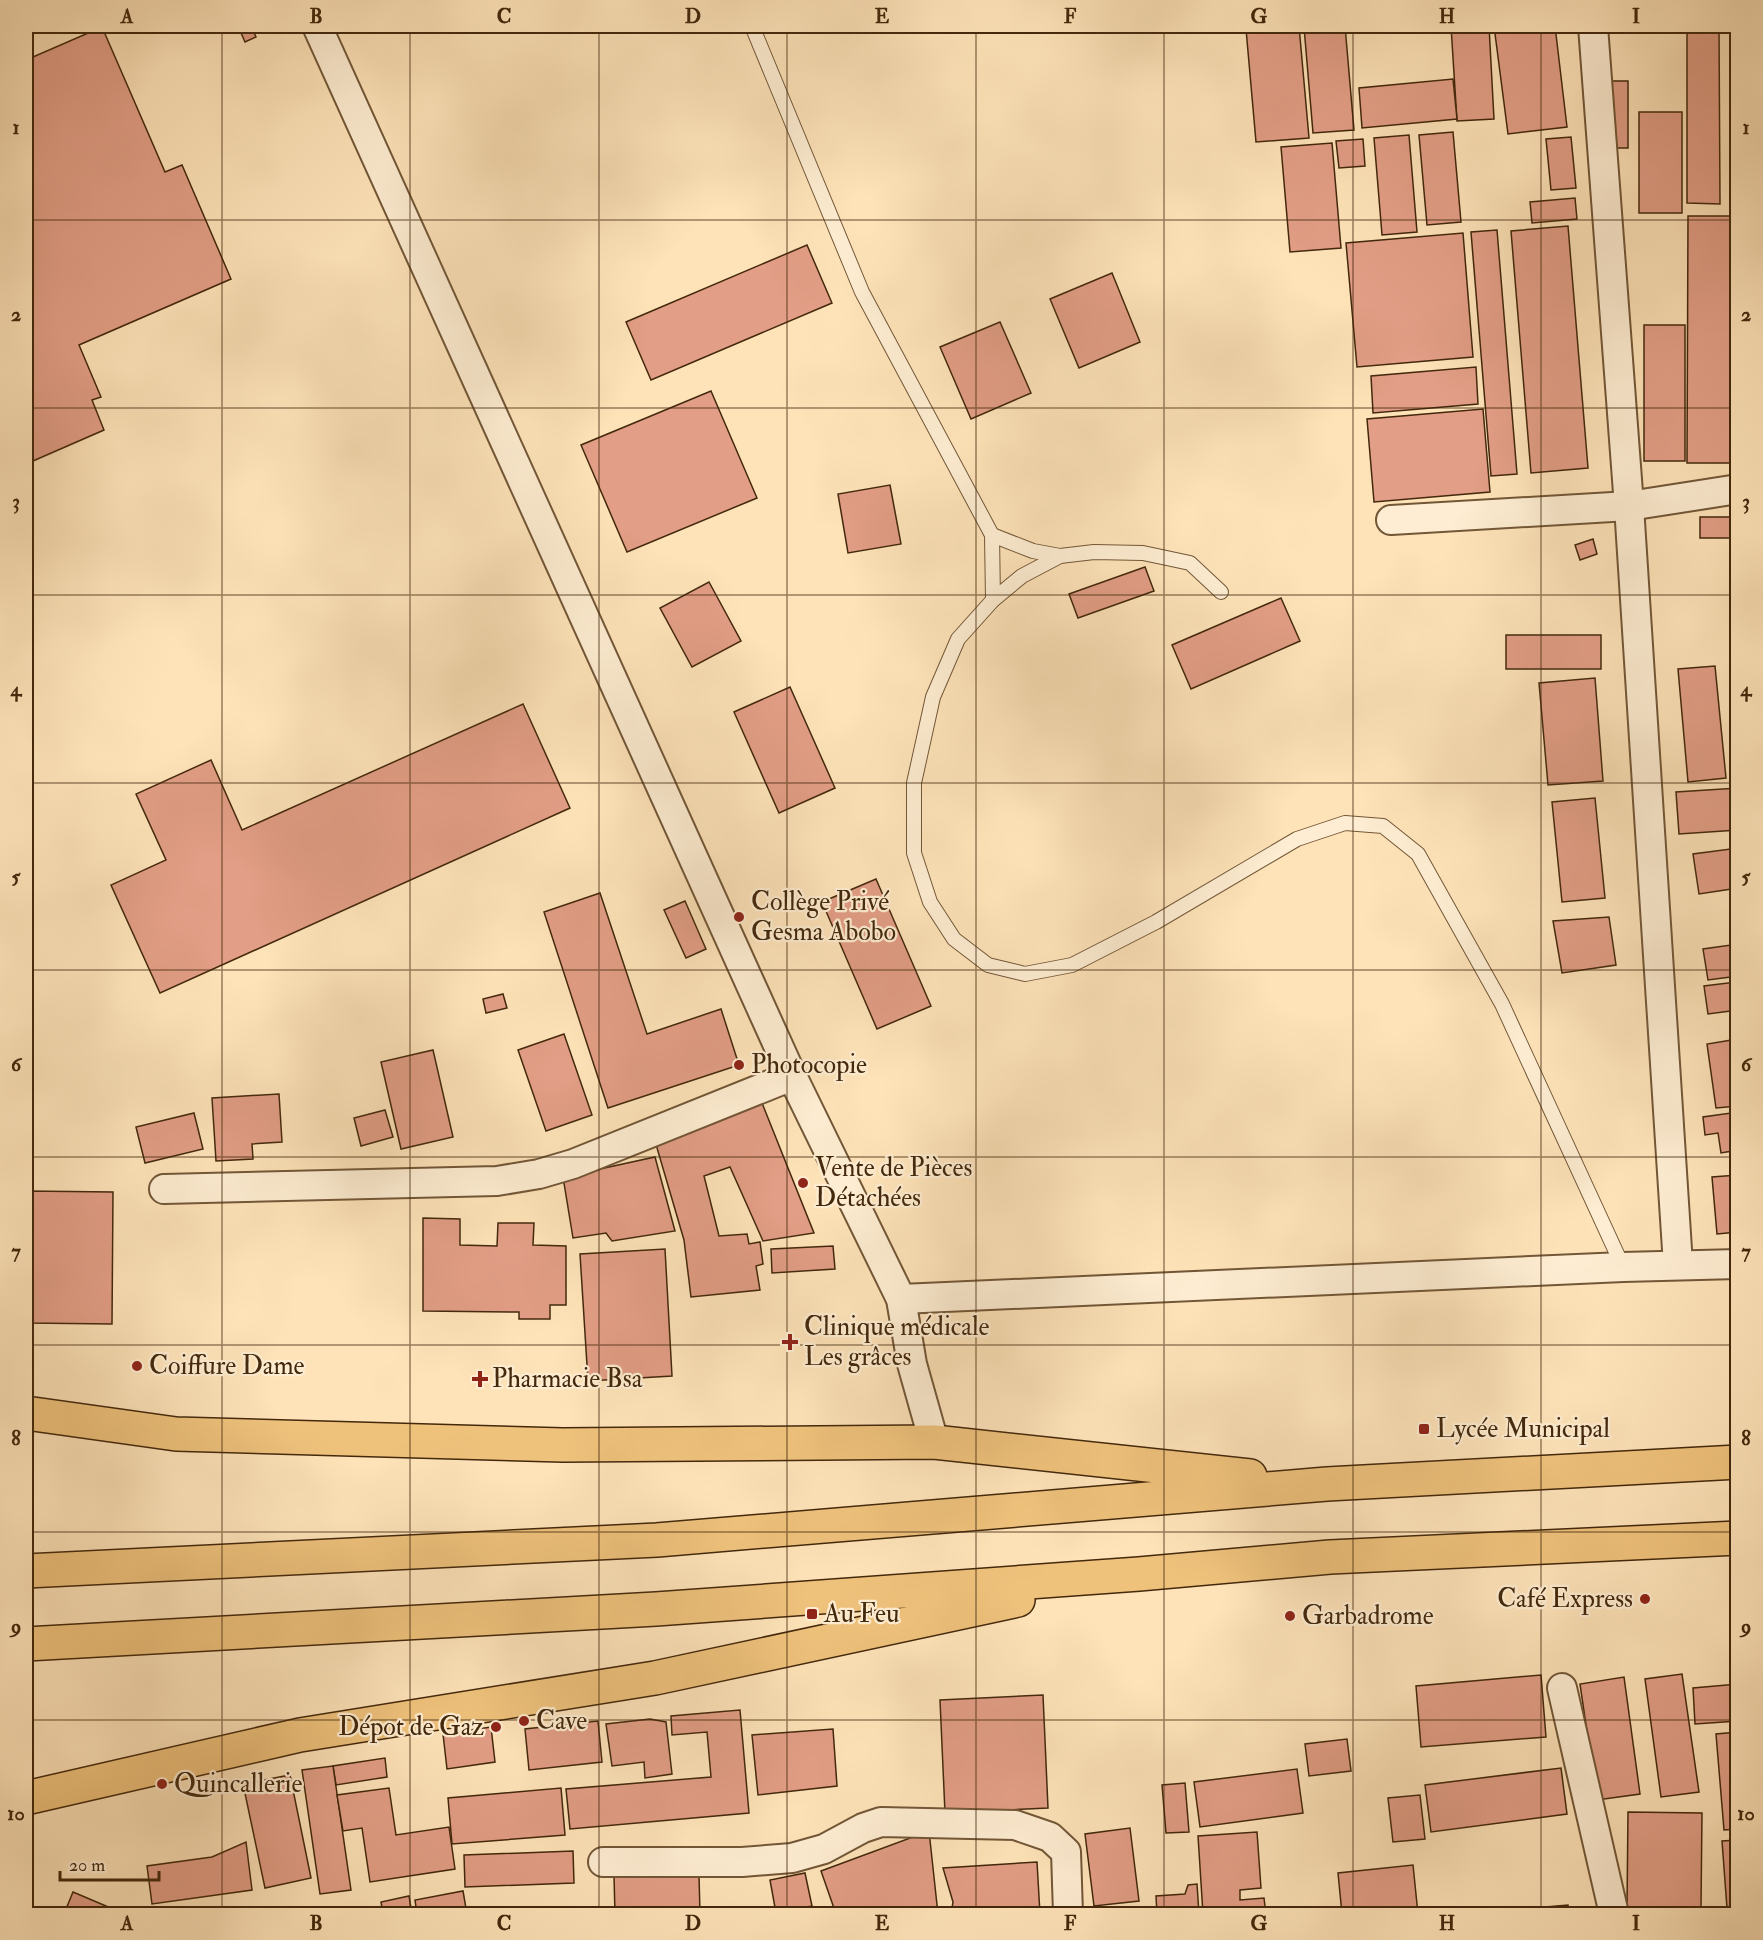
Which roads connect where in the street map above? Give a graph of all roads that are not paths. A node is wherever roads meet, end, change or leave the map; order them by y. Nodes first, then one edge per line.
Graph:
1 (317, 26) edge
2 (752, 26) edge
3 (1593, 26) edge
4 (1737, 489) edge
5 (1629, 506) junction
6 (1391, 520) dead end
7 (992, 535) junction
8 (1060, 556) junction
9 (1221, 592) dead end
10 (993, 600) junction
11 (792, 1076) junction
12 (164, 1190) dead end
13 (1737, 1264) edge
14 (1678, 1265) junction
15 (1623, 1267) junction
16 (901, 1299) junction
17 (26, 1413) edge
18 (934, 1442) junction
19 (1737, 1462) edge
20 (1327, 1484) junction
21 (1737, 1538) edge
22 (26, 1571) edge
23 (1139, 1574) junction
24 (26, 1644) edge
25 (1562, 1688) dead end
26 (26, 1798) edge
27 (603, 1862) dead end
28 (1068, 1914) edge
29 (1614, 1914) edge

1 - 11 street
2 - 7 lane
3 - 5 street
4 - 5 street
5 - 6 street
5 - 14 street
7 - 8 lane
7 - 10 lane
8 - 9 lane
8 - 10 lane
10 - 15 lane
11 - 12 street
11 - 16 street
13 - 14 street
14 - 15 street
15 - 16 street
16 - 18 street
17 - 18 main road
18 - 20 main road
19 - 20 main road
20 - 22 main road
21 - 23 main road
23 - 24 main road
23 - 26 main road
25 - 29 street
27 - 28 street

